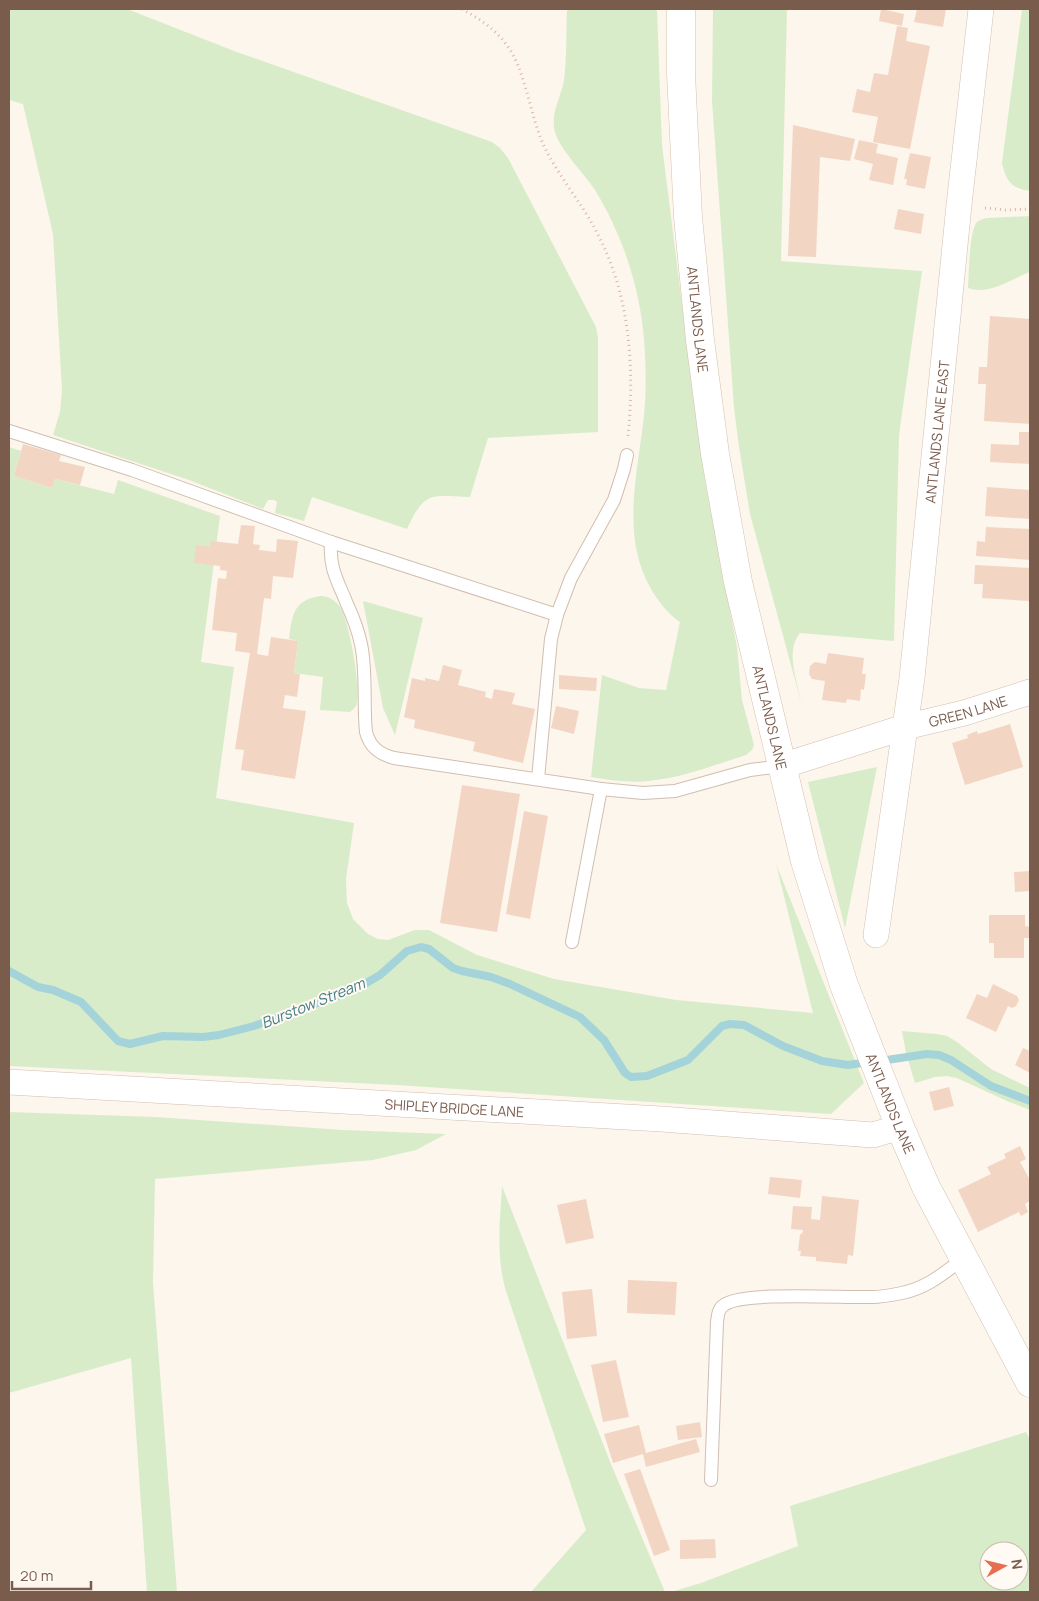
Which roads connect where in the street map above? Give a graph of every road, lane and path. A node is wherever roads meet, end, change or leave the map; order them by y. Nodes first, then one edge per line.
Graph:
1 (462, 9) edge
2 (681, 9) edge
3 (981, 9) edge
4 (959, 205) junction
5 (1030, 209) edge
6 (9, 431) edge
7 (627, 455) joint
8 (331, 542) junction
9 (557, 614) junction
10 (1030, 692) edge
11 (905, 726) junction
12 (782, 766) junction
13 (538, 779) junction
14 (601, 789) junction
15 (876, 935) dead end
16 (572, 942) dead end
17 (9, 1082) edge
18 (900, 1127) junction
19 (964, 1258) junction
20 (1030, 1383) edge
21 (711, 1480) dead end

1 - 7 path
2 - 12 main road, ANTLANDS LANE
3 - 4 street, ANTLANDS LANE EAST
4 - 5 path
4 - 11 street, ANTLANDS LANE EAST
6 - 8 lane
7 - 9 lane
8 - 9 lane
8 - 13 lane
9 - 13 lane
10 - 11 street, GREEN LANE
11 - 12 street
11 - 15 street, ANTLANDS LANE EAST
12 - 14 lane
12 - 18 main road, ANTLANDS LANE
13 - 14 lane
14 - 16 lane
17 - 18 street, SHIPLEY BRIDGE LANE
18 - 19 main road, ANTLANDS LANE
19 - 20 main road, ANTLANDS LANE
19 - 21 lane

